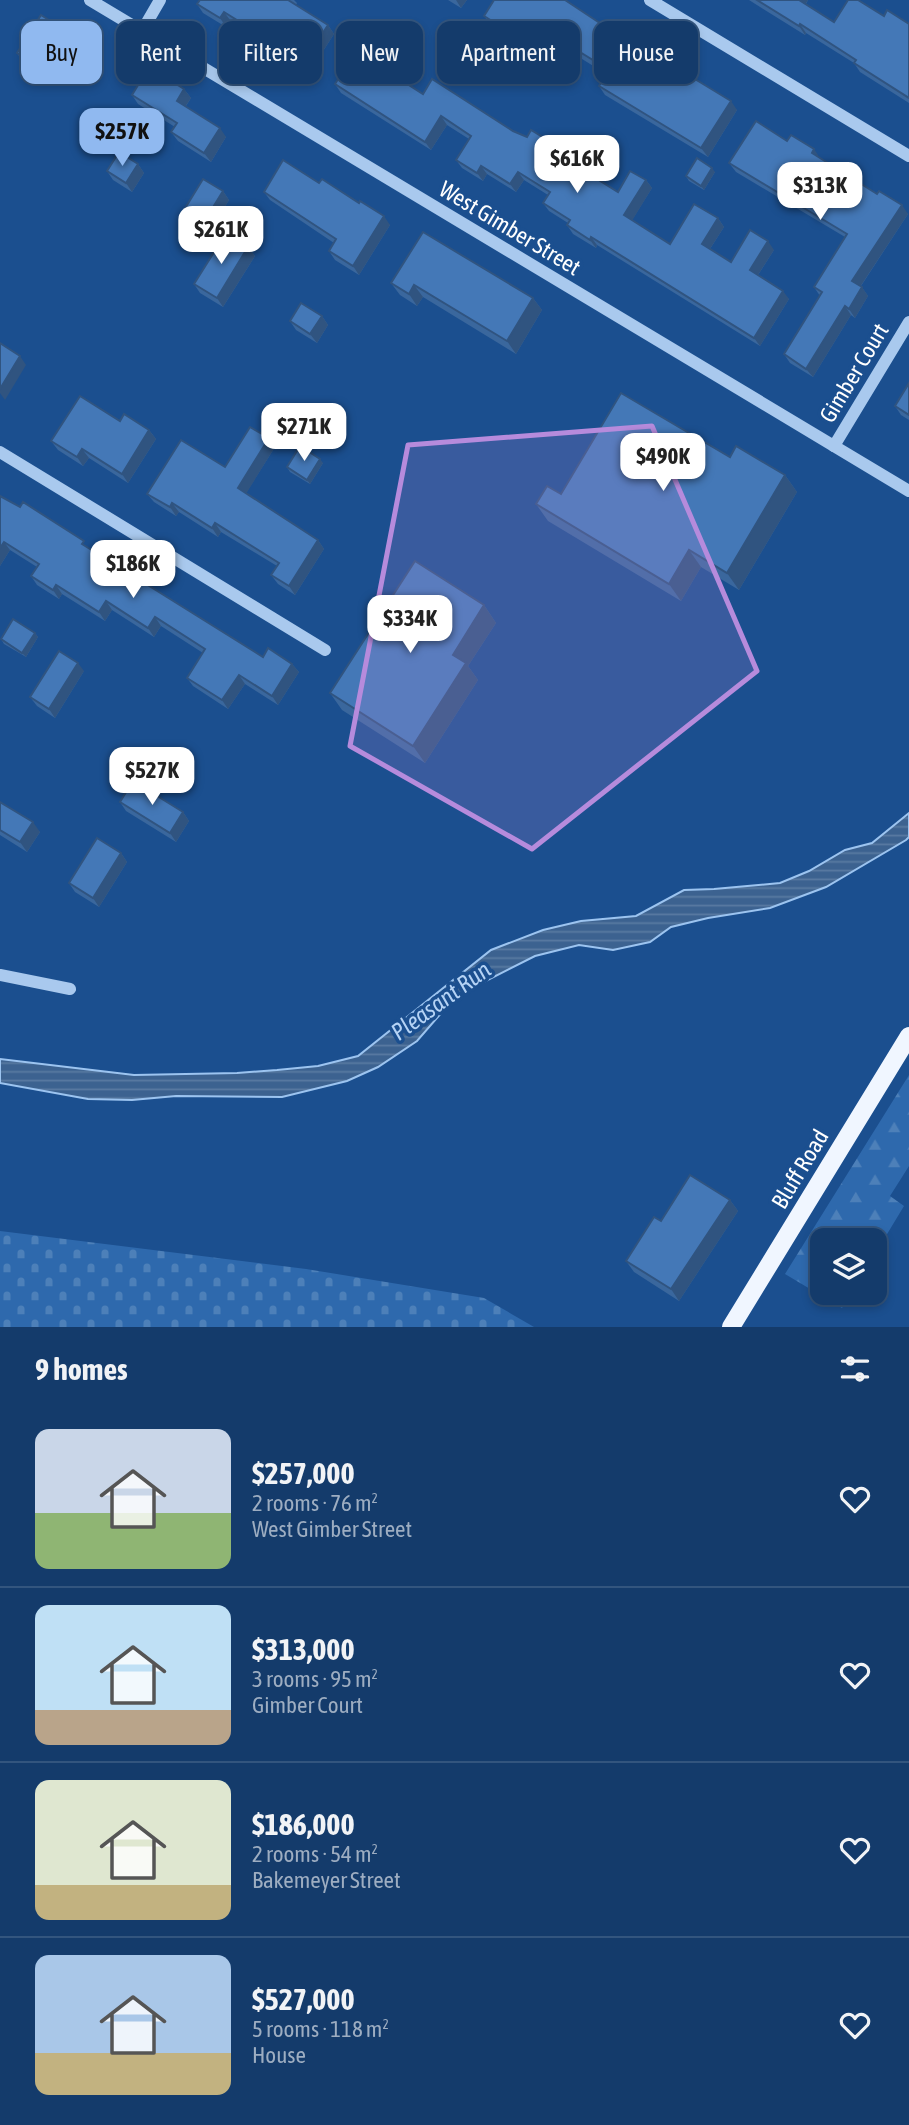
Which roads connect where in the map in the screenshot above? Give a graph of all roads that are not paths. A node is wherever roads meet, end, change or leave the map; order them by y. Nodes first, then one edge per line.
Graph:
1 (90, 0) edge
2 (160, 0) edge
3 (650, 0) edge
4 (125, 21) edge
5 (148, 21) edge
6 (205, 69) edge
7 (909, 156) edge
8 (909, 322) edge
9 (834, 446) junction
10 (0, 453) edge
11 (909, 491) edge
12 (325, 650) dead end
13 (0, 975) edge
14 (70, 989) dead end
15 (909, 1036) edge
16 (731, 1327) edge

1 - 4 street, West Gimber Street
2 - 5 street
3 - 7 street
6 - 9 street, West Gimber Street
8 - 9 street, Gimber Court
9 - 11 street, West Gimber Street
10 - 12 street
13 - 14 street
15 - 16 main road, Bluff Road

